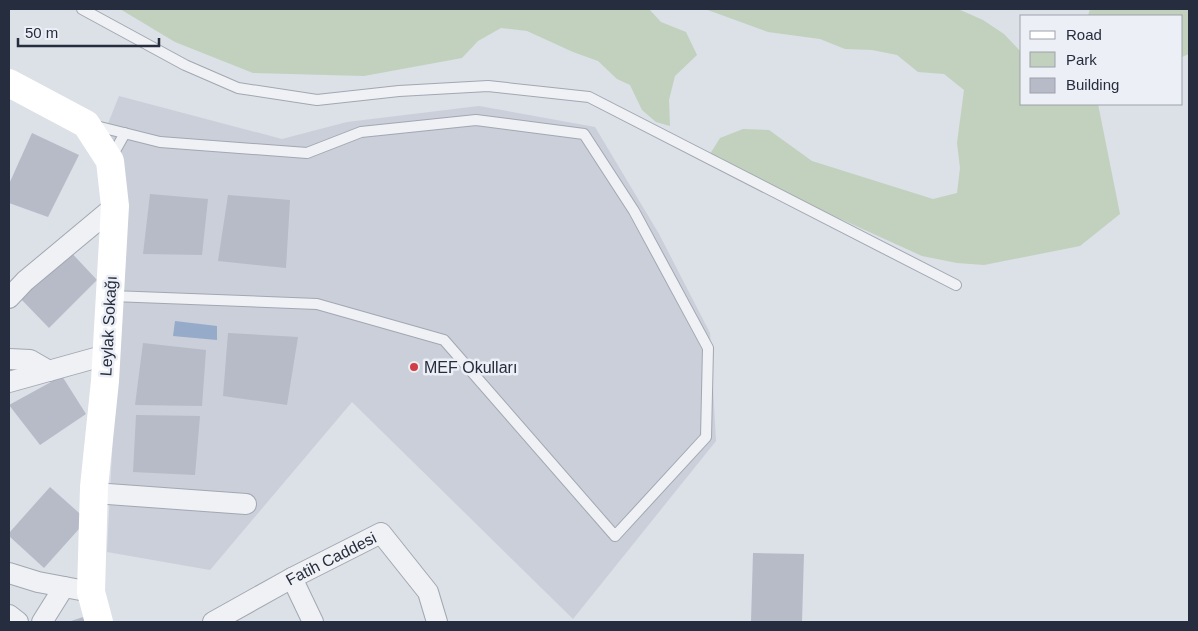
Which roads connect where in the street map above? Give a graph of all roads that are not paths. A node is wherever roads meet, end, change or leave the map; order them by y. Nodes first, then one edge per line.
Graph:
1 (82, 9) edge
2 (11, 90) edge
3 (86, 124) junction
4 (125, 133) junction
5 (110, 161) junction
6 (115, 206) junction
7 (956, 285) dead end
8 (109, 296) junction
9 (9, 298) edge
10 (106, 355) junction
11 (9, 359) edge
12 (49, 371) junction
13 (9, 382) edge
14 (94, 493) junction
15 (246, 504) dead end
16 (9, 572) edge
17 (292, 578) junction
18 (64, 587) junction
19 (91, 592) junction
20 (9, 615) edge
21 (18, 622) edge
22 (42, 622) edge
23 (99, 622) edge
24 (213, 622) edge
25 (313, 622) edge
26 (437, 622) edge

1 - 7 lane
2 - 3 street, Leylak Sokağı
3 - 4 lane
3 - 5 street, Leylak Sokağı
4 - 5 lane
4 - 8 lane
5 - 6 street, Leylak Sokağı
6 - 8 street, Leylak Sokağı
6 - 9 street
8 - 10 street, Leylak Sokağı
10 - 12 street
10 - 14 street, Leylak Sokağı
11 - 12 street
12 - 13 street
14 - 15 street
14 - 19 street, Leylak Sokağı
16 - 18 street
17 - 24 street, Fatih Caddesi
17 - 25 street
17 - 26 street, Fatih Caddesi
18 - 19 street
18 - 22 street
19 - 23 street, Leylak Sokağı
20 - 21 street

